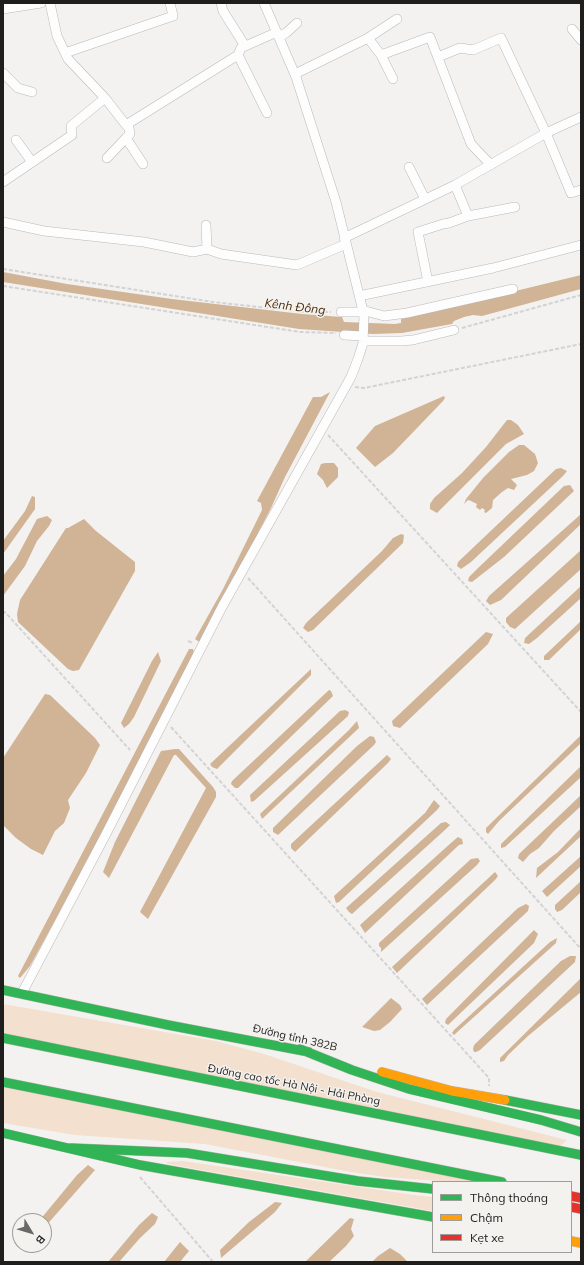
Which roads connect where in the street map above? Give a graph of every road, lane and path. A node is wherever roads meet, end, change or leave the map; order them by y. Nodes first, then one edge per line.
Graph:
1 (41, 3) edge
2 (50, 3) edge
3 (170, 3) edge
4 (220, 3) edge
5 (264, 3) edge
6 (3, 9) edge
7 (397, 19) dead end
8 (297, 23) dead end
9 (572, 29) dead end
10 (278, 34) junction
11 (368, 38) junction
12 (581, 40) edge
13 (245, 46) junction
14 (65, 53) junction
15 (238, 55) junction
16 (381, 55) junction
17 (438, 57) junction
18 (3, 72) edge
19 (295, 74) junction
20 (393, 79) dead end
21 (32, 92) dead end
22 (105, 98) junction
23 (267, 113) dead end
24 (581, 116) edge
25 (126, 125) junction
26 (546, 133) junction
27 (126, 138) junction
28 (16, 140) dead end
29 (107, 158) dead end
30 (32, 162) junction
31 (143, 164) dead end
32 (491, 165) junction
33 (409, 167) dead end
34 (3, 182) edge
35 (455, 184) junction
36 (581, 190) edge
37 (425, 199) junction
38 (515, 207) dead end
39 (468, 216) junction
40 (3, 222) edge
41 (206, 225) dead end
42 (345, 241) junction
43 (581, 245) edge
44 (207, 248) junction
45 (3, 269) edge
46 (428, 282) junction
47 (3, 286) edge
48 (513, 289) dead end
49 (581, 294) edge
50 (359, 296) junction
51 (341, 312) joint
52 (363, 312) junction
53 (454, 330) joint
54 (344, 335) joint
55 (363, 339) junction
56 (581, 344) edge
57 (346, 385) junction
58 (322, 428) junction
59 (242, 571) junction
60 (3, 614) edge
61 (581, 712) edge
62 (162, 724) junction
63 (130, 750) dead end
64 (581, 949) edge
65 (3, 990) edge
66 (22, 994) junction
67 (3, 1038) edge
68 (300, 1049) junction
69 (3, 1082) edge
70 (487, 1096) junction
71 (581, 1115) edge
72 (581, 1132) edge
73 (3, 1133) edge
74 (71, 1148) junction
75 (581, 1155) edge
76 (140, 1165) junction
77 (497, 1181) edge
78 (432, 1189) edge
79 (432, 1218) edge
80 (213, 1262) edge

1 - 6 street
2 - 14 street
3 - 14 street
4 - 13 street
5 - 10 street
7 - 11 street
8 - 10 street
9 - 12 street
10 - 13 street
10 - 19 street
11 - 16 street
11 - 19 street
13 - 15 street
14 - 22 street
15 - 23 street
15 - 25 street
16 - 17 street
16 - 20 street
17 - 26 street
17 - 32 street
18 - 21 street
19 - 42 street
22 - 25 street
22 - 30 street
24 - 26 street
25 - 27 street
26 - 32 street
26 - 36 street
27 - 29 street
27 - 31 street
28 - 30 street
30 - 34 street
32 - 35 street
33 - 37 street
35 - 37 street
35 - 39 street
37 - 42 street
38 - 39 street
39 - 46 street
40 - 44 street
41 - 44 street
42 - 44 street
42 - 50 street
43 - 46 street
45 - 51 path
46 - 50 street
47 - 54 path
48 - 52 street
49 - 53 path
50 - 52 street
51 - 52 street
52 - 55 street
53 - 55 street
54 - 55 street
55 - 57 street
56 - 57 path
57 - 58 street
58 - 59 street
58 - 61 path
59 - 62 street
59 - 64 path
60 - 63 path
62 - 66 street
62 - 70 path
65 - 66 main road, Đường tỉnh 382B
66 - 68 main road, Đường tỉnh 382B
67 - 75 main road, Đường cao tốc Hà Nội - Hải Phòng
68 - 70 main road, Đường tỉnh 382B
68 - 72 main road
69 - 77 main road
70 - 71 main road, Đường tỉnh 382B
73 - 74 main road
74 - 76 main road
74 - 78 main road
76 - 79 main road
76 - 80 path

